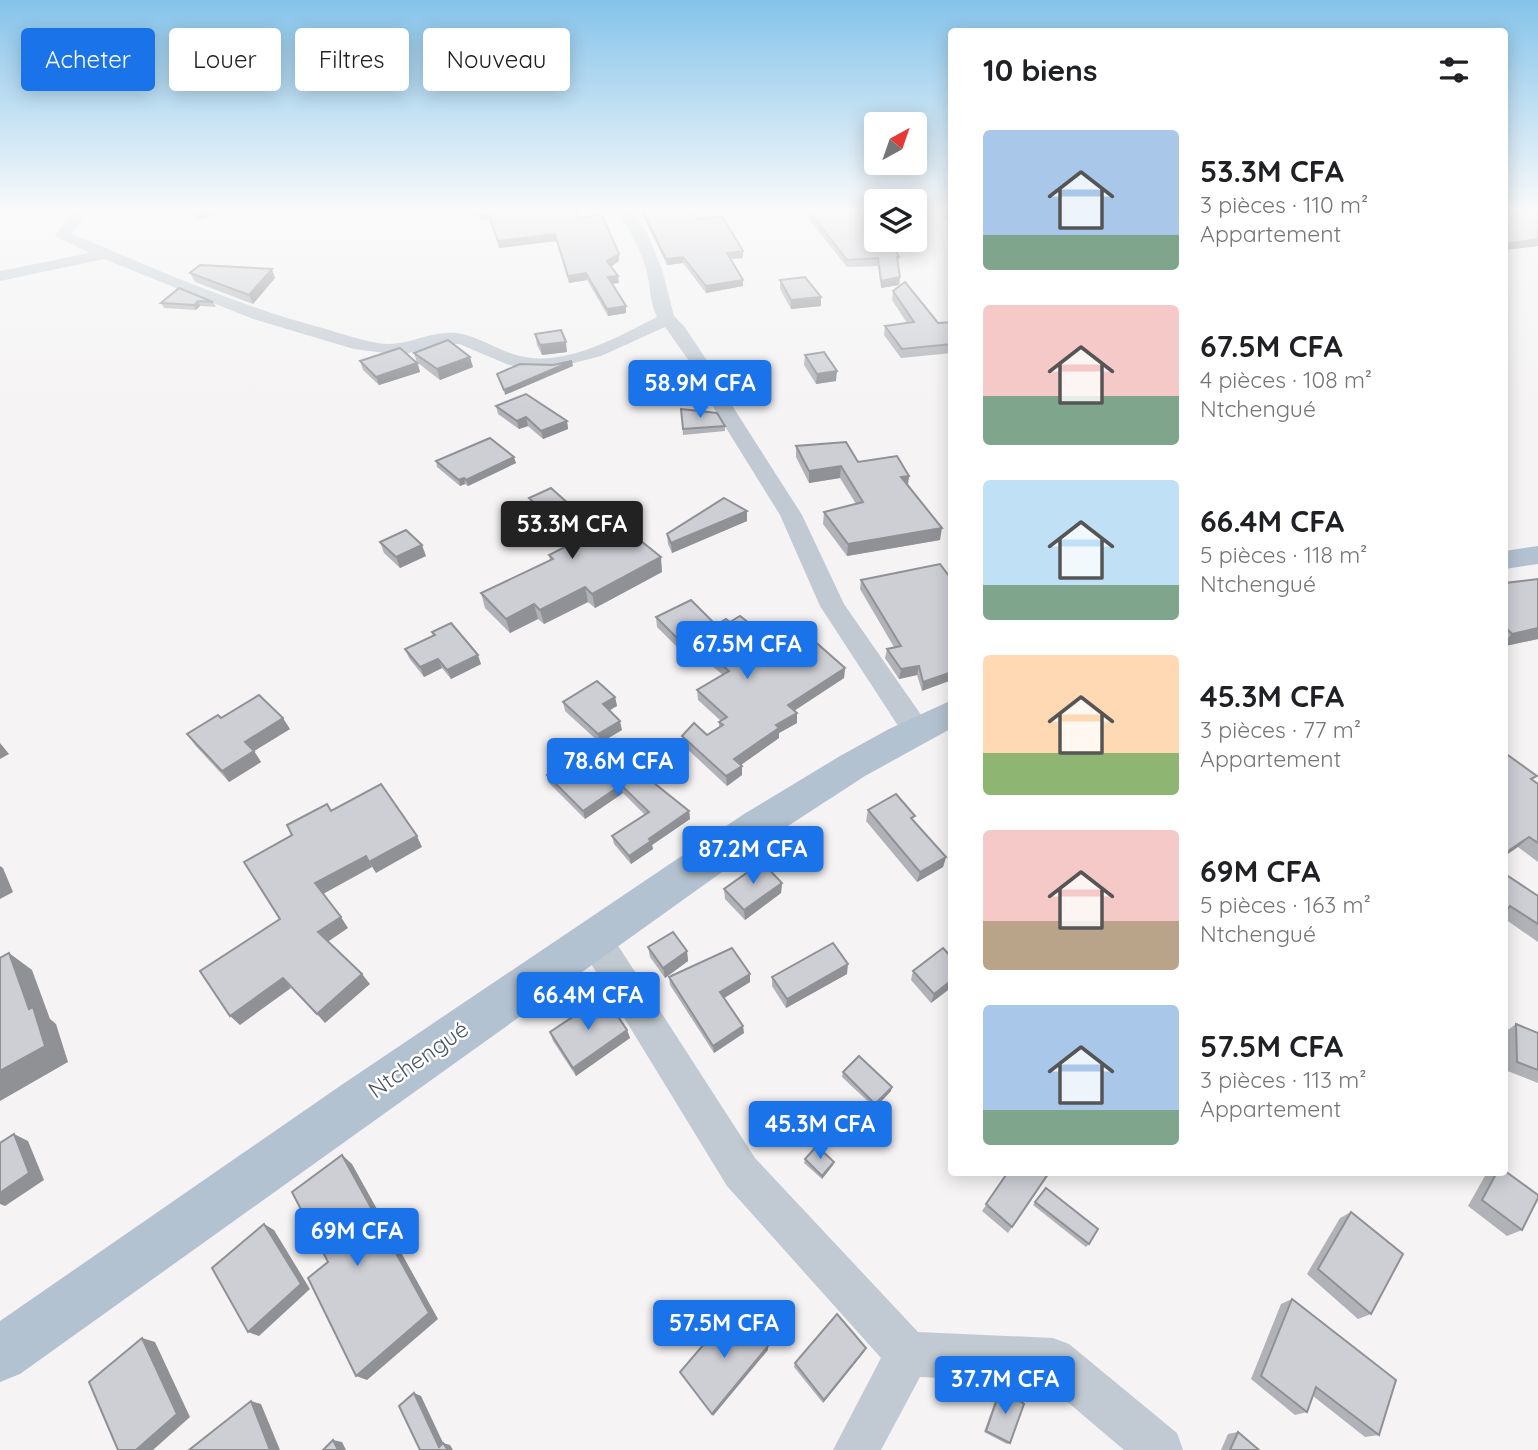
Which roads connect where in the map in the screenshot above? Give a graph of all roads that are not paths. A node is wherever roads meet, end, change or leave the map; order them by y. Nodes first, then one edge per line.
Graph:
1 (162, 278) edge
2 (655, 278) edge
3 (667, 319) junction
4 (1538, 555) edge
5 (1508, 560) edge
6 (934, 722) edge
7 (594, 938) junction
8 (0, 1354) edge
9 (908, 1354) junction
10 (856, 1450) edge
11 (1160, 1450) edge

1 - 3 street
2 - 3 street
3 - 6 street
4 - 5 main road
6 - 7 main road, Ntchengué
7 - 8 main road, Ntchengué
7 - 9 street
9 - 10 street
9 - 11 street

